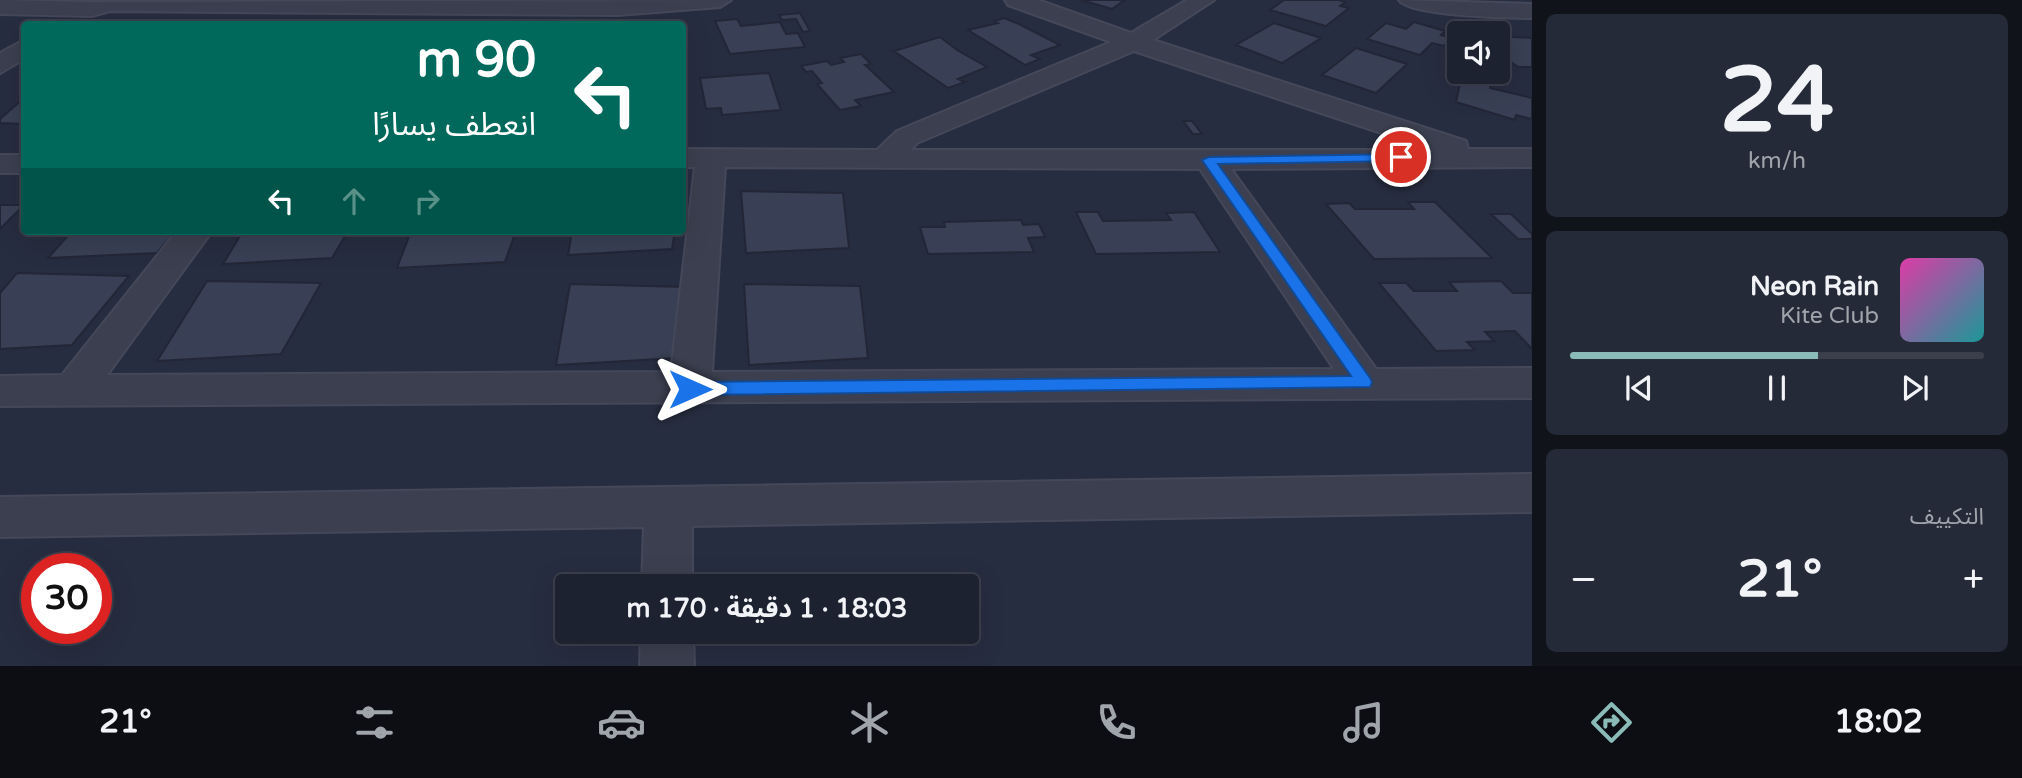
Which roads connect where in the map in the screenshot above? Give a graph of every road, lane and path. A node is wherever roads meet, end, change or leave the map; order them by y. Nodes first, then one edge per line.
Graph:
1 (720, 0) edge
2 (1016, 0) edge
3 (1202, 0) edge
4 (1410, 0) edge
5 (120, 2) edge
6 (0, 7) edge
7 (65, 10) edge
8 (1532, 11) edge
9 (398, 16) edge
10 (1133, 42) junction
11 (21, 50) edge
12 (0, 65) edge
13 (1484, 156) junction
14 (697, 158) edge
15 (886, 158) junction
16 (1532, 158) edge
17 (1209, 160) junction
18 (0, 164) edge
19 (21, 164) edge
20 (192, 235) edge
21 (1364, 382) junction
22 (1532, 383) edge
23 (690, 389) junction
24 (74, 390) junction
25 (0, 391) edge
26 (1532, 493) edge
27 (667, 506) junction
28 (0, 517) edge
29 (667, 574) edge
30 (667, 644) edge
31 (667, 666) edge

1 - 9 street
2 - 10 street
3 - 10 street
4 - 8 street
5 - 7 street
5 - 9 street
6 - 7 street
10 - 13 street
10 - 15 street
11 - 12 street
13 - 16 street
13 - 17 street
14 - 15 street
14 - 23 street
15 - 17 street
17 - 21 street
18 - 19 street
20 - 24 street
21 - 22 street
21 - 23 street
23 - 24 street
24 - 25 street
26 - 27 street
27 - 28 street
27 - 29 street
30 - 31 street

